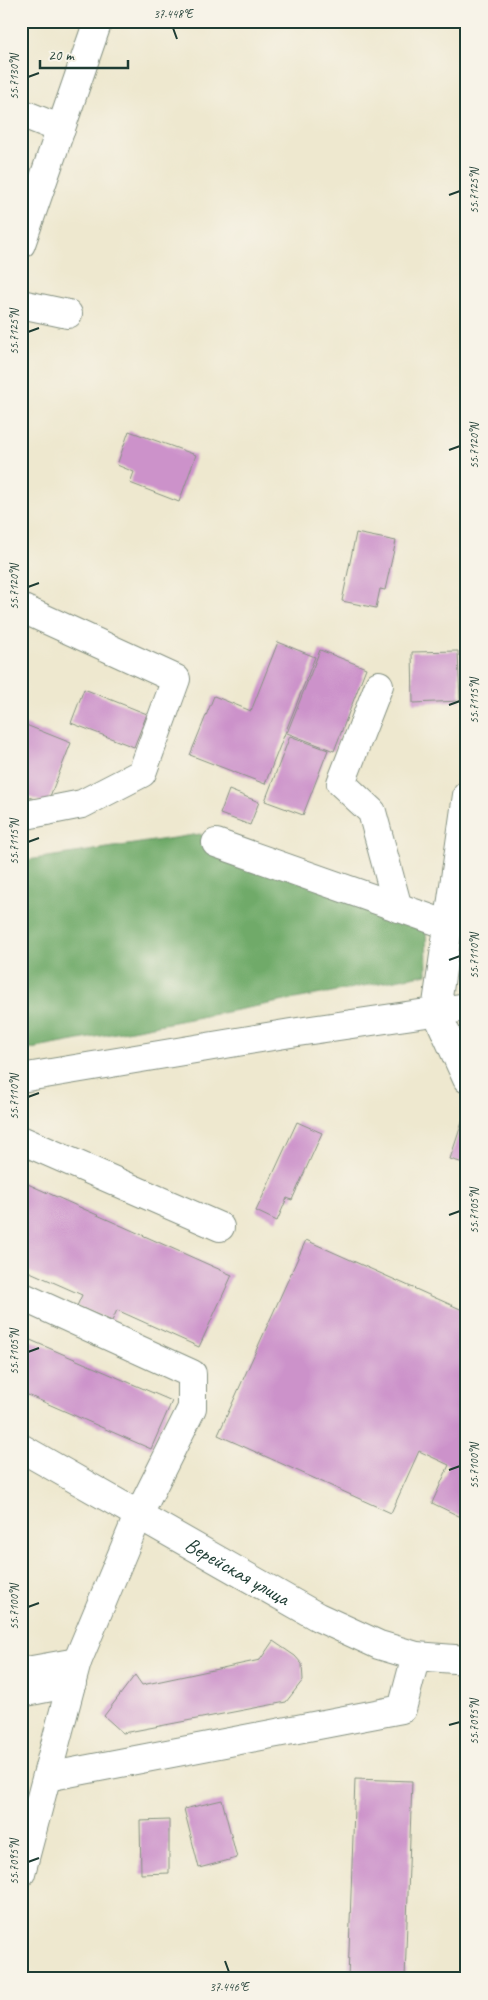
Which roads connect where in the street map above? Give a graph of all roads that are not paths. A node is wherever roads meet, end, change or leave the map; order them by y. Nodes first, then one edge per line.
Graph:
1 (98, 21) edge
2 (21, 113) edge
3 (61, 129) junction
4 (21, 244) edge
5 (21, 304) edge
6 (68, 314) dead end
7 (21, 608) edge
8 (379, 685) dead end
9 (467, 795) edge
10 (21, 816) edge
11 (216, 842) dead end
12 (398, 908) junction
13 (448, 925) junction
14 (467, 1006) edge
15 (436, 1011) junction
16 (21, 1078) edge
17 (467, 1079) edge
18 (21, 1140) edge
19 (220, 1227) dead end
20 (21, 1296) edge
21 (21, 1448) edge
22 (138, 1516) junction
23 (416, 1656) junction
24 (467, 1660) edge
25 (21, 1672) edge
26 (74, 1672) junction
27 (21, 1693) edge
28 (47, 1778) junction
29 (27, 1831) edge
30 (21, 1873) edge

1 - 3 street
2 - 3 street
3 - 4 street
5 - 6 street
7 - 10 street
8 - 12 street
9 - 13 street
11 - 12 street
12 - 13 street
13 - 15 street
14 - 15 street
15 - 16 street
15 - 17 street
18 - 19 street
20 - 22 street
21 - 22 street, Верейская улица
22 - 23 street, Верейская улица
22 - 26 street
23 - 24 street, Верейская улица
23 - 28 street
25 - 26 street
26 - 27 street
26 - 28 street
28 - 29 street
29 - 30 street

